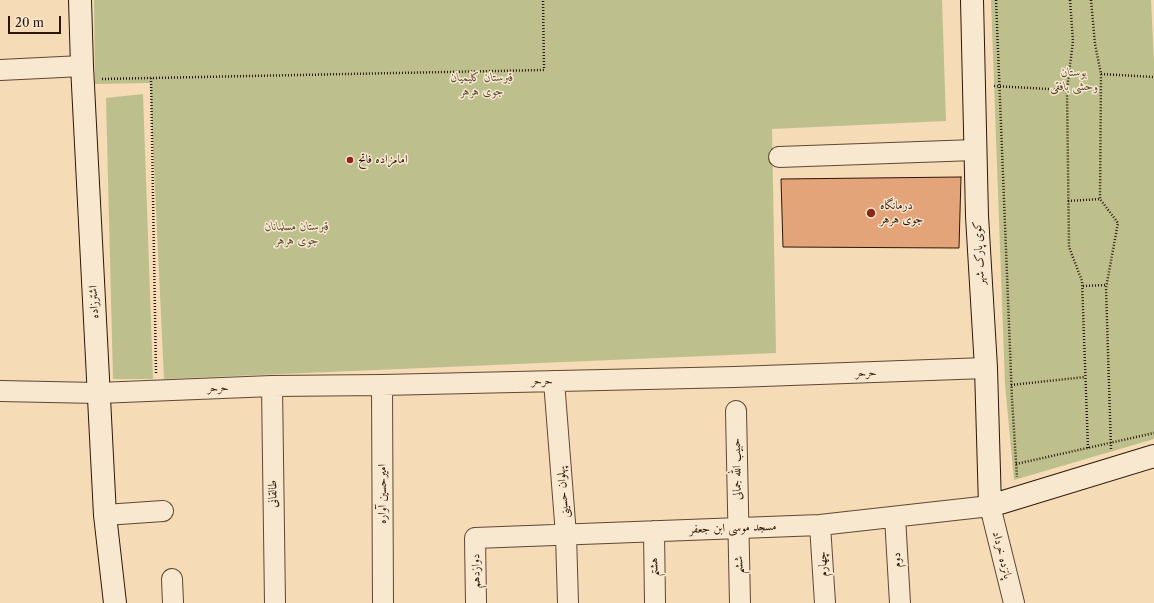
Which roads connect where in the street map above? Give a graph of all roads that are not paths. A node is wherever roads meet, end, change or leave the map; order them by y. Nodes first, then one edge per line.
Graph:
1 (80, 0) edge
2 (972, 0) edge
3 (0, 70) edge
4 (82, 73) junction
5 (975, 150) junction
6 (779, 157) dead end
7 (986, 368) junction
8 (554, 381) junction
9 (382, 385) junction
10 (272, 386) junction
11 (0, 391) edge
12 (98, 393) junction
13 (736, 411) dead end
14 (1154, 456) edge
15 (990, 506) junction
16 (163, 511) dead end
17 (105, 515) junction
18 (895, 517) junction
19 (820, 525) junction
20 (738, 528) junction
21 (654, 531) junction
22 (566, 534) junction
23 (475, 538) joint
24 (172, 579) dead end
25 (114, 603) edge
26 (173, 603) edge
27 (275, 603) edge
28 (383, 603) edge
29 (476, 603) edge
30 (568, 603) edge
31 (655, 603) edge
32 (740, 603) edge
33 (825, 603) edge
34 (900, 603) edge
35 (1014, 603) edge

1 - 4 street, اشترزاده
2 - 5 street, کوی پارک شهر
3 - 4 street
4 - 12 street, اشترزاده
5 - 6 street
5 - 7 street, کوی پارک شهر
7 - 8 street, حرحر
7 - 15 street, کوی پارک شهر
8 - 9 street, حرحر
8 - 22 street, پهلوان حسینی
9 - 10 street, حرحر
9 - 28 street, امیرحسین آواره
10 - 12 street, حرحر
10 - 27 street, طالقانی
11 - 12 street, حرحر
12 - 17 street, اشترزاده
13 - 20 street, حبیب الله جمالی
14 - 15 street
15 - 18 street, مسجد موسی ابن جعفر
15 - 35 street, پانزده خرداد
16 - 17 street
17 - 25 street, اشترزاده
18 - 19 street, مسجد موسی ابن جعفر
18 - 34 street, دوم
19 - 20 street, مسجد موسی ابن جعفر
19 - 33 street, چهارم
20 - 21 street, مسجد موسی ابن جعفر
20 - 32 street, ششم
21 - 22 street, مسجد موسی ابن جعفر
21 - 31 street, هشتم
22 - 23 street, مسجد موسی ابن جعفر
22 - 30 street, پهلوان حسینی
23 - 29 street, دوازدهم
24 - 26 street

